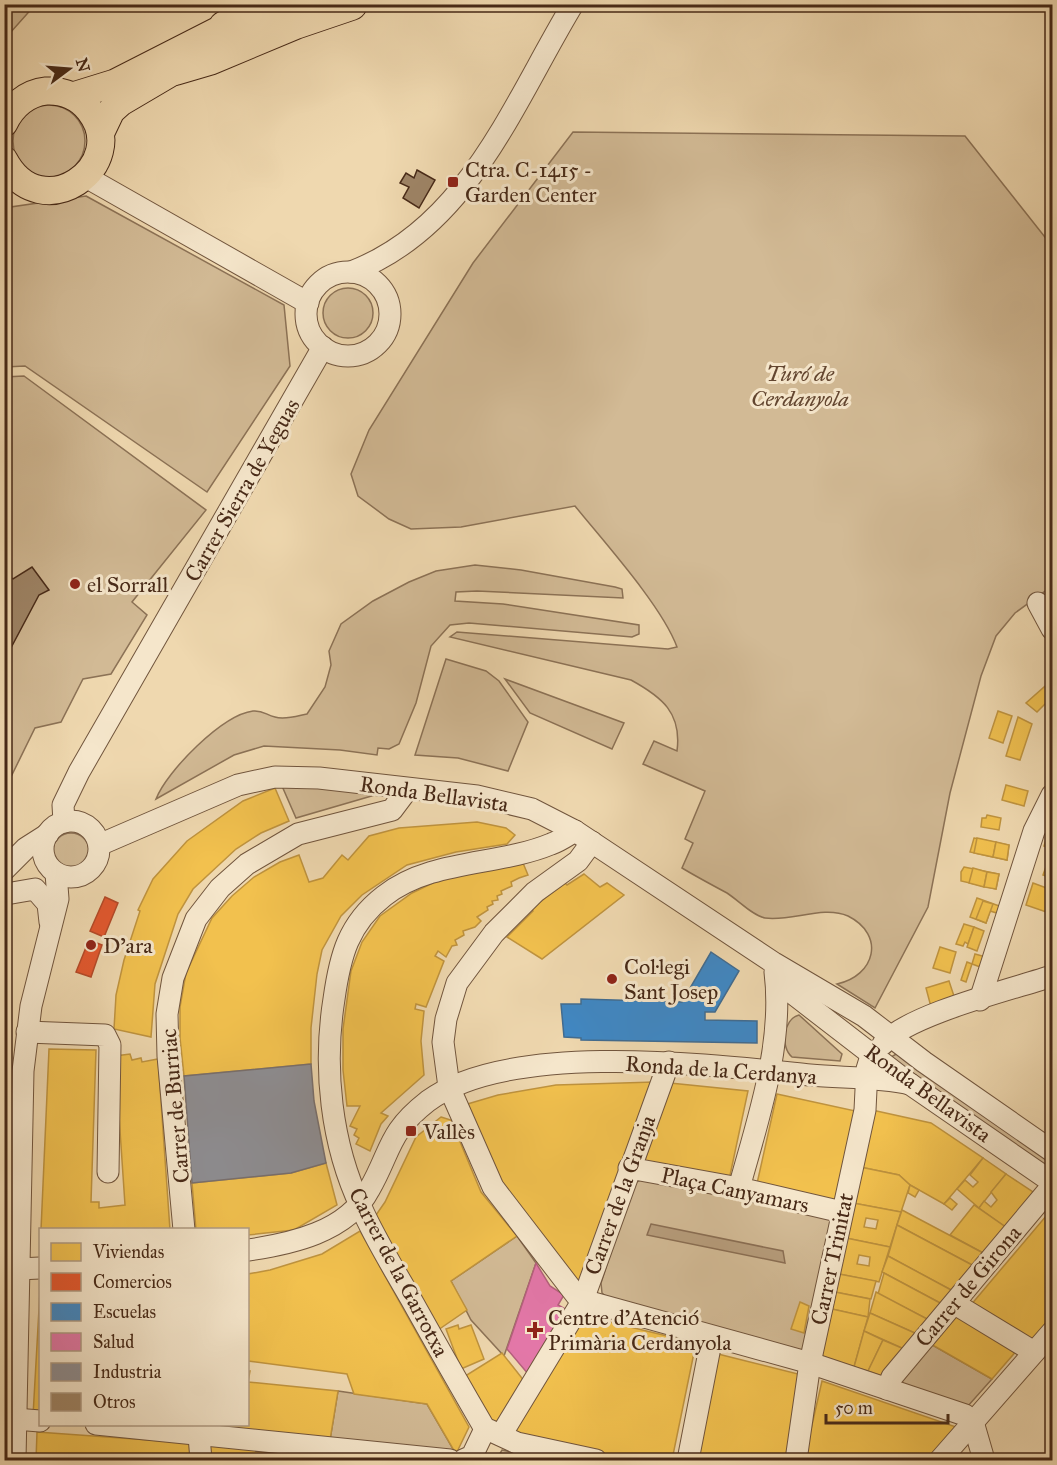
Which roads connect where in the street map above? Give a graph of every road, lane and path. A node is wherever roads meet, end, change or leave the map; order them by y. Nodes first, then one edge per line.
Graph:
1 (271, 4) edge
2 (293, 4) edge
3 (301, 4) edge
4 (351, 4) edge
5 (573, 4) edge
6 (225, 27) junction
7 (175, 69) junction
8 (73, 96) junction
9 (4, 123) edge
10 (101, 132) junction
11 (4, 160) edge
12 (86, 177) junction
13 (34, 189) junction
14 (4, 193) edge
15 (390, 255) junction
16 (351, 272) junction
17 (383, 291) junction
18 (308, 303) junction
19 (323, 347) junction
20 (1038, 603) dead end
21 (1053, 629) edge
22 (407, 790) junction
23 (1053, 795) edge
24 (56, 828) junction
25 (584, 837) junction
26 (99, 845) junction
27 (4, 870) edge
28 (54, 871) junction
29 (85, 874) junction
30 (5, 895) edge
31 (50, 938) junction
32 (774, 963) junction
33 (1053, 976) edge
34 (980, 1000) junction
35 (805, 1003) junction
36 (850, 1009) junction
37 (774, 1026) junction
38 (27, 1032) junction
39 (890, 1035) junction
40 (669, 1062) junction
41 (870, 1064) junction
42 (771, 1071) junction
43 (910, 1084) joint
44 (450, 1087) junction
45 (13, 1096) edge
46 (1053, 1151) edge
47 (629, 1168) junction
48 (108, 1172) dead end
49 (1053, 1184) edge
50 (739, 1188) junction
51 (360, 1205) junction
52 (842, 1212) junction
53 (12, 1225) edge
54 (184, 1228) edge
55 (249, 1250) edge
56 (39, 1268) edge
57 (18, 1269) junction
58 (583, 1300) junction
59 (955, 1304) junction
60 (712, 1337) junction
61 (1046, 1345) edge
62 (810, 1363) junction
63 (10, 1380) edge
64 (887, 1389) junction
65 (39, 1421) edge
66 (972, 1422) junction
67 (122, 1426) edge
68 (198, 1429) edge
69 (11, 1432) edge
70 (493, 1432) junction
71 (15, 1461) edge
72 (201, 1461) edge
73 (450, 1461) edge
74 (463, 1461) edge
75 (596, 1461) edge
76 (688, 1461) edge
77 (796, 1461) edge
78 (940, 1461) edge
79 (984, 1461) edge

1 - 6 highway
2 - 6 main road
3 - 7 main road
4 - 7 highway
5 - 15 street
6 - 8 main road
7 - 10 main road
8 - 9 main road
8 - 10 main road
10 - 12 main road
11 - 13 main road
12 - 13 main road
12 - 18 street
13 - 14 main road
15 - 16 street
15 - 17 street
16 - 17 street
16 - 18 street
17 - 19 street
18 - 19 street
19 - 24 street, Carrer Sierra de Yeguas
20 - 21 street
22 - 25 street, Ronda Bellavista
22 - 26 street, Ronda Bellavista
22 - 54 street, Carrer de Burriac
23 - 34 street
24 - 26 street
24 - 27 street
24 - 28 street
25 - 32 street, Ronda Bellavista
25 - 44 street
25 - 51 street, Carrer de la Garrotxa
26 - 29 street
28 - 29 street
28 - 30 street
28 - 31 street
29 - 31 street
30 - 31 street
31 - 38 street
32 - 35 street, Ronda Bellavista
32 - 36 street, Ronda Bellavista
32 - 37 street
33 - 34 street
34 - 39 street
35 - 36 street, Ronda Bellavista
35 - 37 street
35 - 41 street, Ronda Bellavista
36 - 39 street, Ronda Bellavista
37 - 42 street
38 - 45 street
38 - 48 street
39 - 41 street
39 - 46 street, Ronda Bellavista
40 - 42 street, Ronda de la Cerdanya
40 - 44 street, Ronda de la Cerdanya
40 - 47 street, Carrer de la Granja
41 - 42 street, Ronda de la Cerdanya
41 - 43 street, Ronda de la Cerdanya
41 - 52 street, Carrer Trinitat
42 - 50 street
43 - 49 street, Ronda Bellavista
44 - 51 street, Ronda de la Cerdanya
44 - 58 street
45 - 53 street
47 - 50 street, Plaça Canyamars
47 - 58 street, Carrer de la Granja
49 - 59 street, Carrer de Girona
50 - 52 street, Plaça Canyamars
51 - 55 street, Ronda de la Cerdanya
51 - 70 street, Carrer de la Garrotxa
52 - 62 street, Carrer Trinitat
53 - 57 street
56 - 57 street
57 - 63 street
58 - 60 street
58 - 70 street, Carrer de la Granja
59 - 61 street
59 - 64 street, Carrer de Girona
60 - 62 street
60 - 76 street
61 - 66 street
62 - 64 street
62 - 77 street, Carrer Trinitat
63 - 69 street
64 - 66 street
65 - 69 street
66 - 78 street
66 - 79 street
67 - 68 street
68 - 72 street
68 - 73 street
69 - 71 street
70 - 74 street, Carrer de la Granja
70 - 75 street

